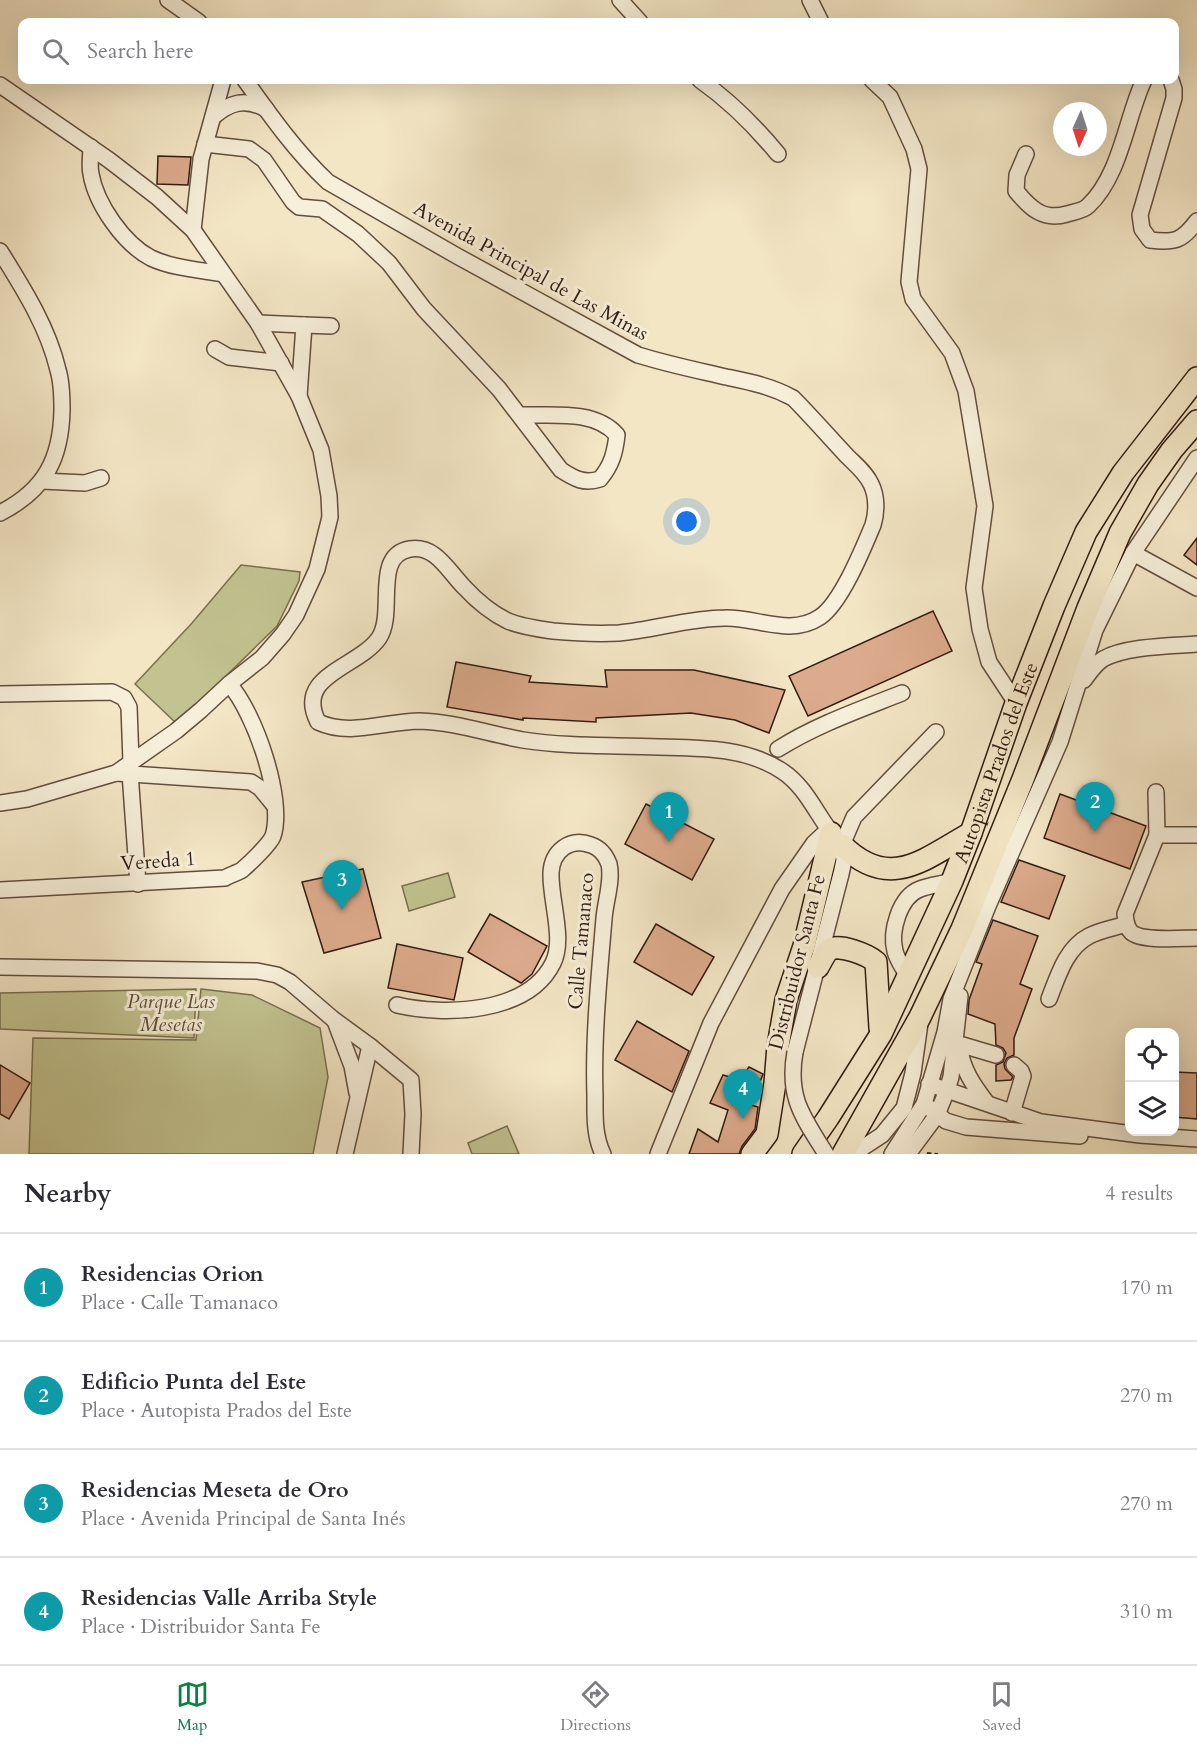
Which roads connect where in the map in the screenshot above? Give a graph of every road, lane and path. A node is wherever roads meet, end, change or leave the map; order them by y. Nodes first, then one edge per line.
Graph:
1 (168, 0) edge
2 (620, 0) edge
3 (810, 0) edge
4 (193, 18) edge
5 (636, 18) edge
6 (819, 18) edge
7 (222, 84) edge
8 (248, 84) edge
9 (706, 84) edge
10 (876, 84) edge
11 (1143, 84) edge
12 (1172, 84) edge
13 (1, 86) edge
14 (266, 109) junction
15 (213, 117) junction
16 (205, 144) junction
17 (91, 147) junction
18 (778, 154) dead end
19 (1026, 154) dead end
20 (1197, 221) edge
21 (193, 230) junction
22 (0, 251) edge
23 (223, 274) junction
24 (258, 322) junction
25 (304, 325) junction
26 (331, 326) dead end
27 (215, 349) dead end
28 (281, 363) junction
29 (1197, 378) edge
30 (299, 396) junction
31 (519, 415) junction
32 (1197, 421) edge
33 (1197, 458) edge
34 (101, 478) dead end
35 (42, 481) junction
36 (0, 513) edge
37 (1133, 553) junction
38 (1197, 588) edge
39 (1095, 630) junction
40 (1197, 644) edge
41 (1127, 652) junction
42 (229, 684) junction
43 (1078, 687) junction
44 (902, 693) dead end
45 (0, 694) edge
46 (1016, 703) junction
47 (936, 732) dead end
48 (778, 749) dead end
49 (126, 769) junction
50 (1156, 792) dead end
51 (0, 803) edge
52 (276, 808) junction
53 (971, 834) junction
54 (1157, 835) junction
55 (1197, 835) edge
56 (834, 836) junction
57 (952, 881) junction
58 (138, 884) junction
59 (0, 890) edge
60 (1126, 924) junction
61 (1197, 938) edge
62 (818, 966) junction
63 (0, 967) edge
64 (961, 974) junction
65 (908, 977) junction
66 (1049, 999) dead end
67 (397, 1005) dead end
68 (920, 1017) junction
69 (958, 1017) junction
70 (335, 1021) junction
71 (880, 1034) junction
72 (959, 1044) junction
73 (370, 1046) junction
74 (996, 1055) dead end
75 (1014, 1065) dead end
76 (929, 1084) junction
77 (947, 1090) junction
78 (358, 1099) junction
79 (987, 1103) junction
80 (924, 1104) junction
81 (1012, 1113) junction
82 (937, 1115) junction
83 (966, 1127) junction
84 (1125, 1133) edge
85 (1125, 1135) edge
86 (1154, 1136) edge
87 (1197, 1139) edge
88 (912, 1148) edge
89 (345, 1154) edge
90 (411, 1154) edge
91 (603, 1154) edge
92 (658, 1154) edge
93 (753, 1154) edge
94 (803, 1154) edge
95 (826, 1154) edge
96 (843, 1154) edge
97 (853, 1154) edge
98 (892, 1154) edge

1 - 4 street
2 - 5 street
3 - 6 street
7 - 15 street
8 - 14 street, Avenida Principal de Las Minas
9 - 18 street
10 - 46 street
11 - 19 street
12 - 20 street
13 - 17 street
14 - 15 street
14 - 56 street, Avenida Principal de Las Minas
15 - 16 street
16 - 21 street
16 - 31 street
17 - 21 street
17 - 23 street
21 - 23 street
22 - 35 street
23 - 24 street
24 - 25 street
24 - 28 street
25 - 26 street
25 - 30 street
27 - 28 street
28 - 30 street
29 - 46 highway, Autopista Prados del Este
30 - 42 street
31 - 31 street
32 - 68 highway, Autopista Prados del Este
33 - 37 street
34 - 35 street
35 - 36 street
37 - 38 street
37 - 39 street
39 - 41 street
39 - 43 street
40 - 41 street
41 - 43 street
42 - 49 street
42 - 52 street, Vereda 1
43 - 64 street
44 - 48 street
45 - 49 street
46 - 53 highway, Autopista Prados del Este
47 - 56 street
49 - 51 street
49 - 52 street
49 - 58 street
50 - 54 street
52 - 58 street, Vereda 1
53 - 56 highway
53 - 57 highway, Autopista Prados del Este
54 - 55 street
54 - 60 street
56 - 62 street, Distribuidor Santa Fe
56 - 92 street
56 - 93 highway
57 - 65 highway, Autopista Prados del Este
57 - 65 street
58 - 59 street, Vereda 1
60 - 61 street
60 - 66 street
62 - 71 highway
62 - 95 street, Distribuidor Santa Fe, bridge
63 - 70 street
64 - 69 street
64 - 76 street
65 - 71 highway, Autopista Prados del Este
67 - 91 street, Calle Tamanaco
68 - 96 highway, Autopista Prados del Este
68 - 97 street
69 - 72 street
69 - 77 street
70 - 73 street
70 - 78 street
71 - 94 highway, Autopista Prados del Este
72 - 74 street
72 - 79 street
73 - 78 street
73 - 90 street
75 - 81 street
76 - 77 street
76 - 80 street
77 - 79 street
77 - 82 street
78 - 89 street
79 - 81 street
80 - 82 street
80 - 98 street
81 - 84 street
82 - 83 street
82 - 88 street
83 - 85 street
83 - 88 street
86 - 87 street

